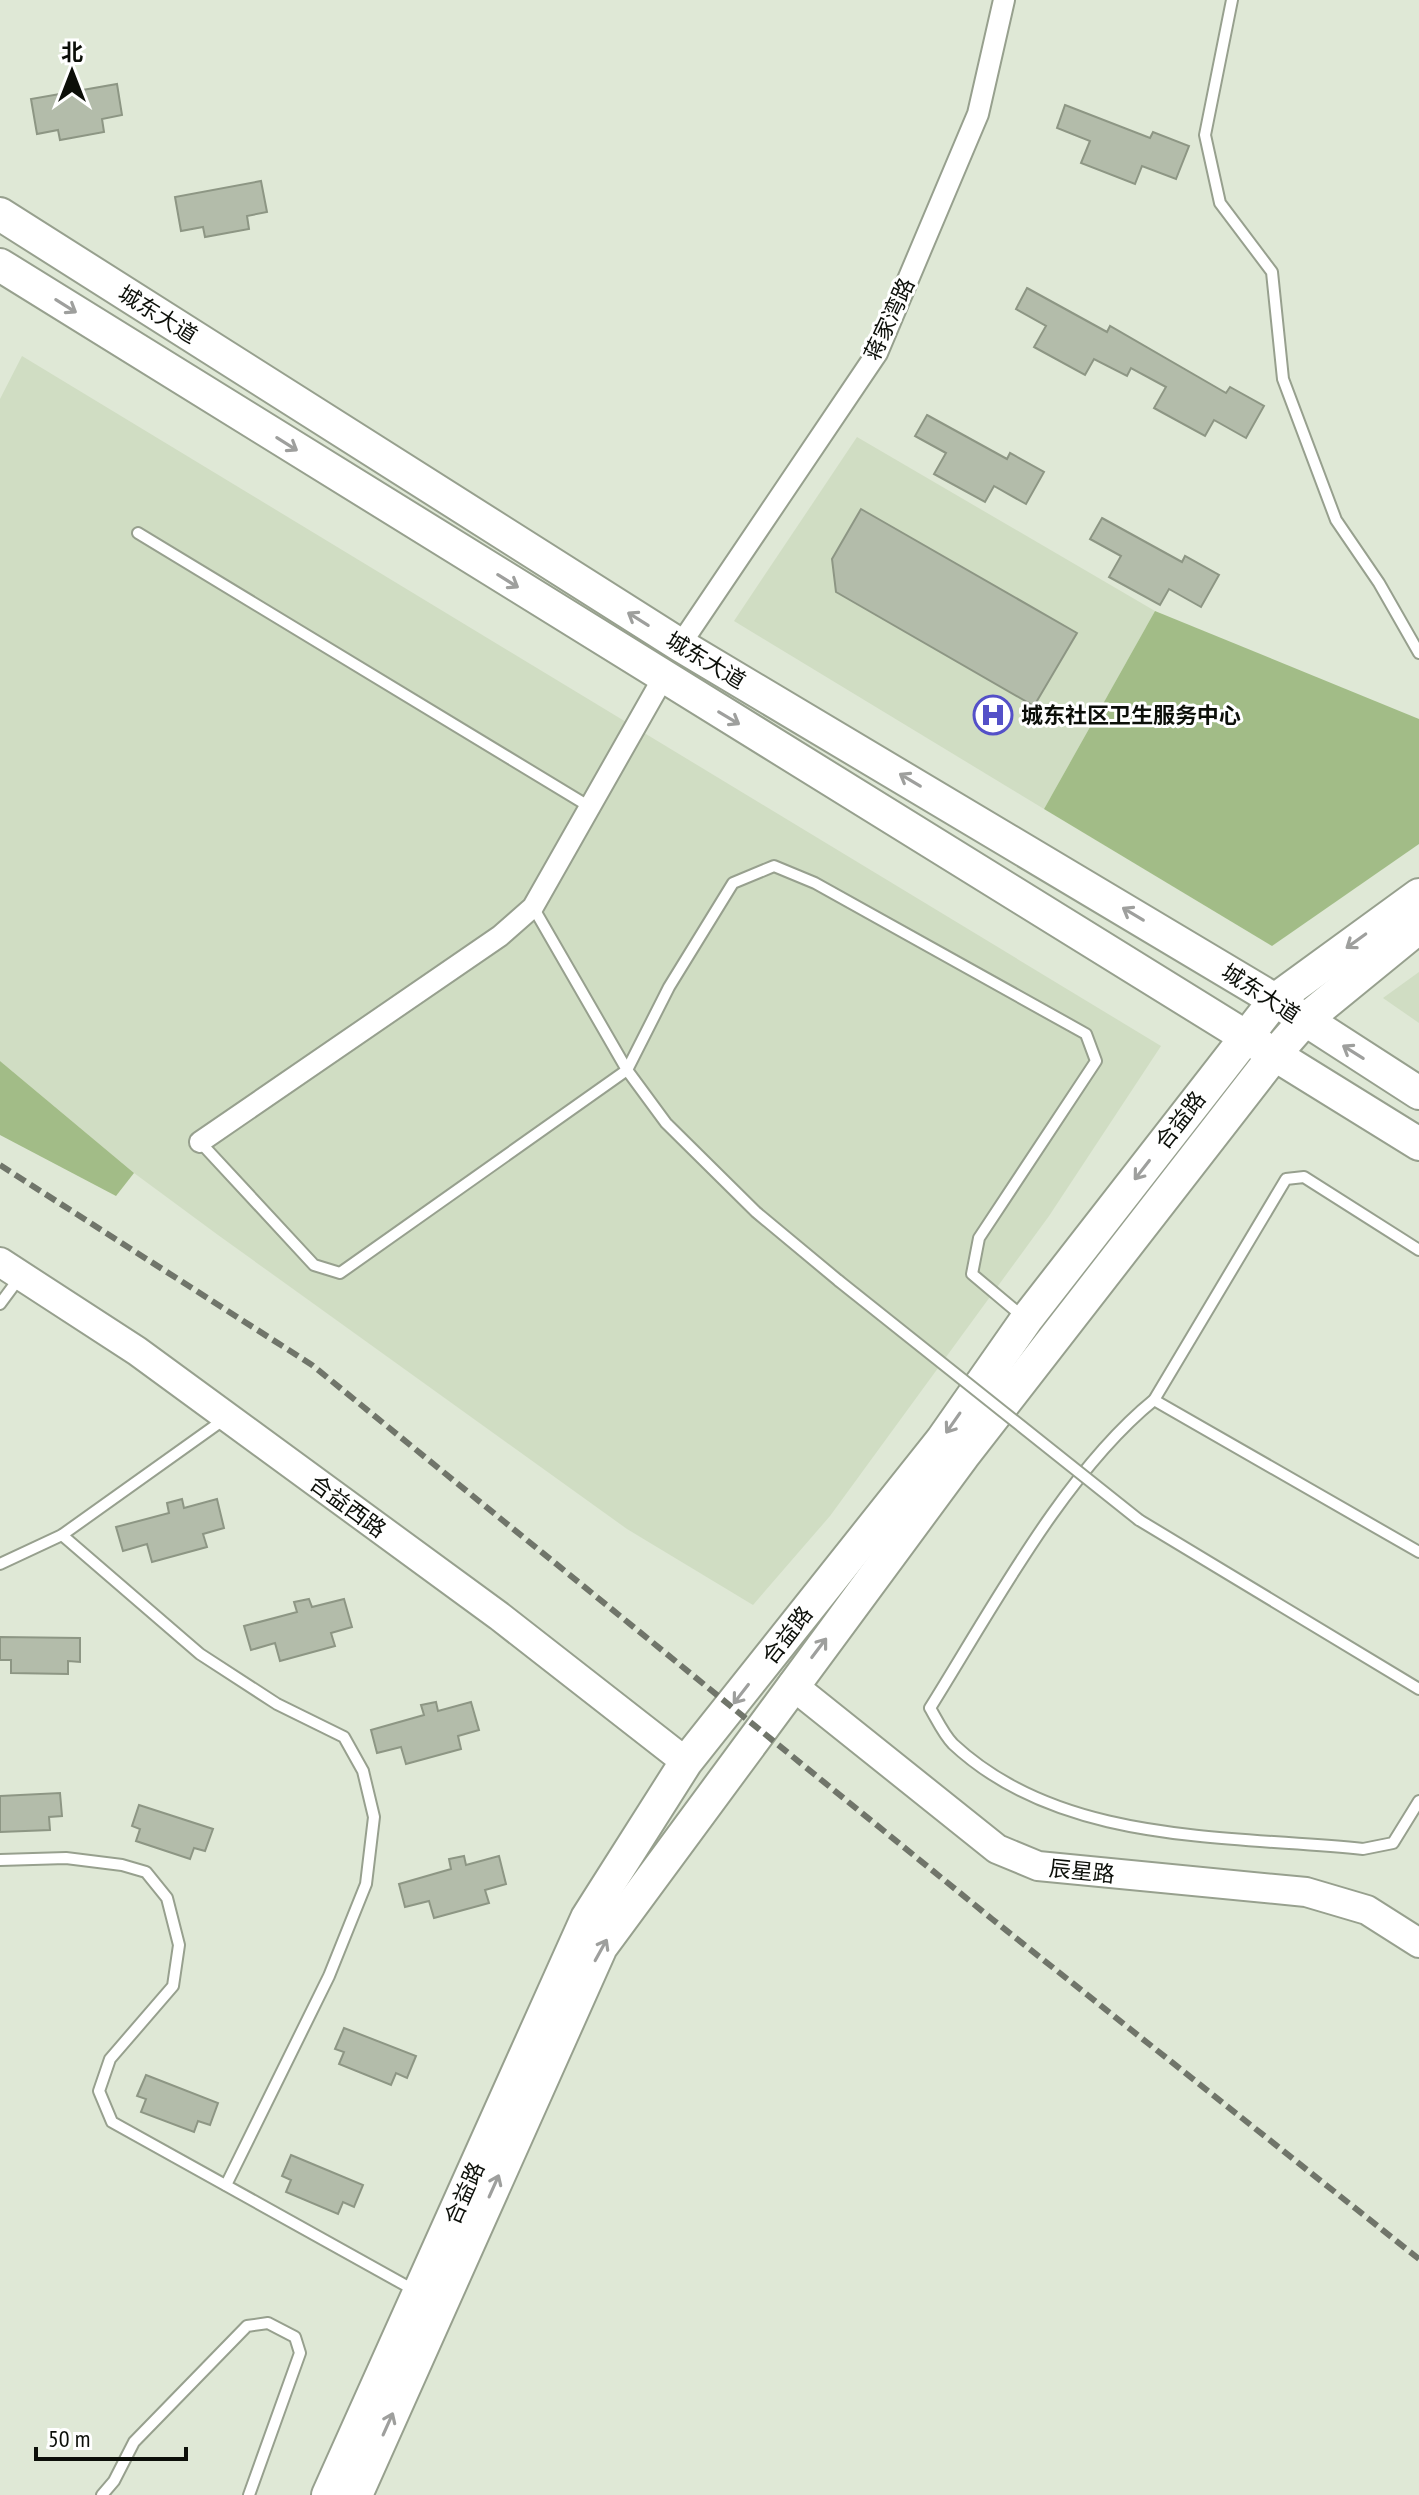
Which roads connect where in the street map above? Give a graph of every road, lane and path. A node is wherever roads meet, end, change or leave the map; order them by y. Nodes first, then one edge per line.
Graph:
1 (1004, 0) edge
2 (1232, 0) edge
3 (0, 214) edge
4 (0, 265) edge
5 (138, 533) dead end
6 (680, 645) junction
7 (1419, 653) edge
8 (663, 678) junction
9 (590, 807) junction
10 (1419, 895) edge
11 (533, 907) junction
12 (1419, 927) edge
13 (1275, 1000) junction
14 (1304, 1021) junction
15 (1246, 1035) junction
16 (1275, 1054) junction
17 (627, 1070) junction
18 (1419, 1093) edge
19 (200, 1142) joint
20 (1419, 1144) edge
21 (1419, 1250) edge
22 (11, 1269) edge
23 (0, 1304) edge
24 (1026, 1320) junction
25 (1154, 1400) junction
26 (227, 1417) junction
27 (62, 1535) junction
28 (1419, 1552) edge
29 (0, 1564) edge
30 (792, 1685) junction
31 (1419, 1689) edge
32 (686, 1762) junction
33 (1419, 1801) edge
34 (0, 1860) edge
35 (1419, 1943) edge
36 (226, 2185) junction
37 (419, 2293) junction
38 (102, 2495) edge
39 (249, 2495) edge
40 (328, 2495) edge
41 (356, 2495) edge

1 - 6 street, 蒋家湾路
2 - 7 lane
6 -> 3 main road, 城东大道
4 -> 8 main road, 城东大道
5 - 9 lane
13 -> 6 main road, 城东大道
8 - 9 street
8 -> 15 main road, 城东大道
9 - 11 street
10 -> 13 main road, 合益路
11 - 17 lane
11 - 19 street
12 - 14 main road, 合益路
13 - 14 main road, 城东大道
13 - 15 main road, 合益路
14 - 16 main road, 合益路
18 -> 14 main road, 城东大道
15 - 16 main road, 城东大道
15 -> 24 main road, 合益路
16 - 20 main road, 城东大道
30 -> 16 main road, 合益路
17 - 19 lane
17 - 24 lane
17 - 31 lane, bridge
21 - 25 lane
22 - 23 lane
22 - 26 street, 合益西路
24 -> 32 main road, 合益路
25 - 28 lane
25 - 33 lane
26 - 27 lane
26 - 32 street, 合益西路
27 - 29 lane
27 - 36 lane
30 - 35 street, 辰星路
41 -> 30 main road, 合益路
32 - 37 main road, 合益路
34 - 36 lane
36 - 37 lane
37 - 40 main road, 合益路
38 - 39 lane

